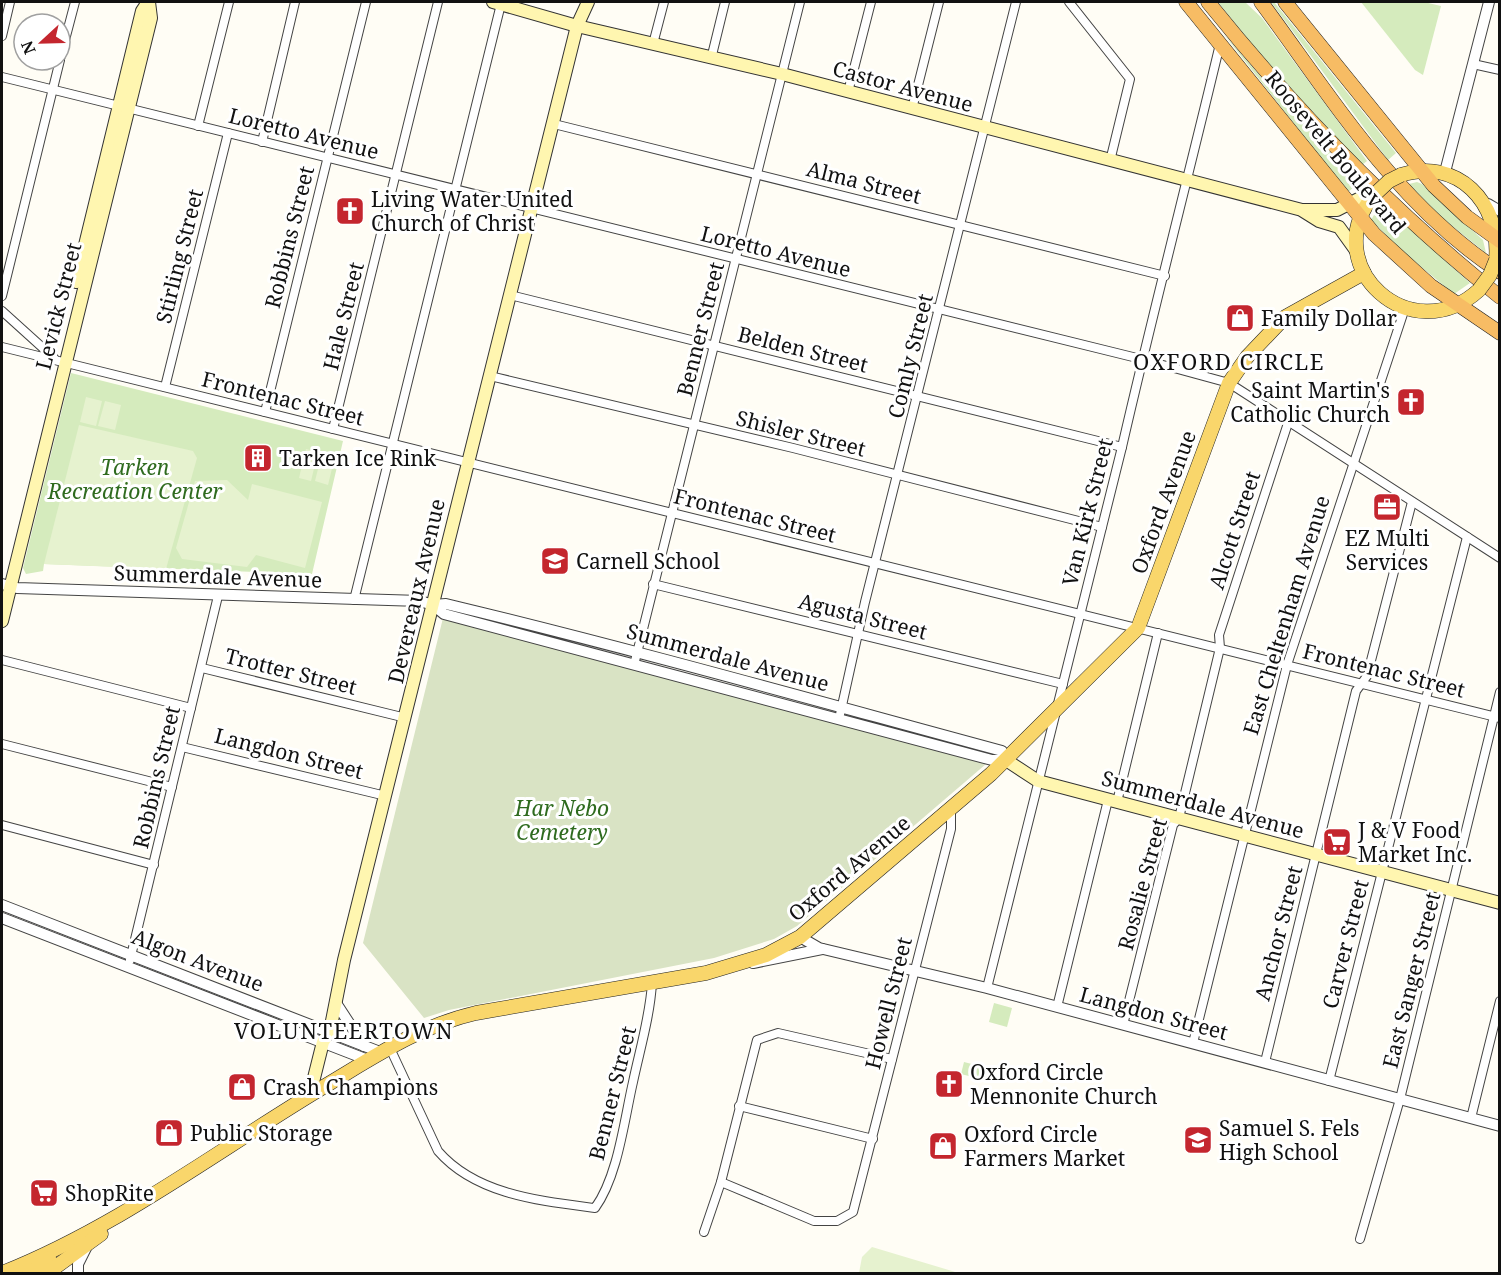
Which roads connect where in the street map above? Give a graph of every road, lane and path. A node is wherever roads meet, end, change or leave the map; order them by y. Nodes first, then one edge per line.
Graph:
1 (10, 2) edge
2 (148, 2) edge
3 (229, 2) edge
4 (295, 2) edge
5 (366, 2) edge
6 (438, 2) edge
7 (578, 2) edge
8 (588, 2) edge
9 (663, 2) edge
10 (725, 2) edge
11 (800, 2) edge
12 (871, 2) edge
13 (939, 2) edge
14 (1016, 2) edge
15 (1069, 2) edge
16 (1186, 2) edge
17 (1208, 2) edge
18 (1261, 2) edge
19 (1285, 2) edge
20 (1489, 2) edge
21 (497, 3) edge
22 (577, 26) junction
23 (2, 36) edge
24 (653, 44) junction
25 (1220, 44) junction
26 (711, 59) junction
27 (1473, 64) junction
28 (1500, 70) edge
29 (57, 72) edge
30 (782, 74) junction
31 (2, 77) edge
32 (53, 90) junction
33 (848, 92) junction
34 (124, 108) junction
35 (912, 109) junction
36 (554, 124) junction
37 (198, 126) junction
38 (984, 128) junction
39 (228, 133) junction
40 (262, 142) junction
41 (327, 158) junction
42 (1110, 161) junction
43 (1421, 170) junction
44 (1445, 172) junction
45 (396, 174) junction
46 (757, 174) junction
47 (1187, 182) junction
48 (457, 189) junction
49 (1372, 194) junction
50 (1349, 205) junction
51 (1494, 208) edge
52 (531, 209) junction
53 (1302, 210) junction
54 (1360, 219) junction
55 (961, 225) junction
56 (1499, 238) edge
57 (1357, 252) junction
58 (736, 259) junction
59 (1498, 266) edge
60 (1364, 273) junction
61 (1165, 276) junction
62 (510, 295) junction
63 (2, 296) edge
64 (1500, 297) edge
65 (1458, 306) junction
66 (1405, 308) junction
67 (940, 310) junction
68 (2, 311) edge
69 (1500, 333) edge
70 (714, 346) junction
71 (2, 347) edge
72 (1141, 359) junction
73 (61, 361) junction
74 (490, 376) junction
75 (1229, 383) junction
76 (165, 387) junction
77 (917, 396) junction
78 (266, 412) junction
79 (1288, 423) junction
80 (694, 425) junction
81 (333, 429) junction
82 (392, 443) junction
83 (1122, 447) junction
84 (467, 461) junction
85 (1353, 464) junction
86 (897, 477) junction
87 (1412, 502) junction
88 (672, 513) junction
89 (1102, 527) junction
90 (1467, 537) junction
91 (1500, 558) edge
92 (876, 563) junction
93 (4, 584) edge
94 (653, 584) junction
95 (218, 596) junction
96 (354, 600) junction
97 (433, 606) junction
98 (1080, 613) junction
99 (2, 621) edge
100 (1138, 628) junction
101 (858, 633) junction
102 (1158, 633) junction
103 (1220, 648) junction
104 (637, 653) junction
105 (2, 660) edge
106 (634, 665) junction
107 (1287, 665) junction
108 (202, 668) junction
109 (1361, 683) junction
110 (1064, 684) junction
111 (1500, 692) edge
112 (1425, 699) junction
113 (191, 708) junction
114 (1055, 712) junction
115 (840, 714) junction
116 (1497, 717) edge
117 (406, 718) junction
118 (2, 744) edge
119 (182, 747) junction
120 (1006, 760) junction
121 (1038, 781) junction
122 (172, 787) junction
123 (386, 796) junction
124 (1113, 801) junction
125 (951, 810) junction
126 (1179, 818) junction
127 (2, 825) edge
128 (1245, 835) junction
129 (1316, 855) junction
130 (154, 865) junction
131 (1381, 872) junction
132 (1451, 889) junction
133 (1500, 903) edge
134 (2, 905) edge
135 (2, 918) edge
136 (800, 937) junction
137 (826, 949) junction
138 (132, 955) junction
139 (743, 963) junction
140 (128, 967) junction
141 (914, 971) junction
142 (652, 983) junction
143 (987, 988) junction
144 (1500, 1001) edge
145 (336, 1003) junction
146 (1057, 1007) junction
147 (1123, 1025) junction
148 (326, 1037) junction
149 (1193, 1043) junction
150 (384, 1049) junction
151 (366, 1053) junction
152 (892, 1059) junction
153 (1265, 1062) junction
154 (1329, 1081) junction
155 (310, 1094) junction
156 (1400, 1099) junction
157 (739, 1106) junction
158 (1471, 1118) junction
159 (1500, 1126) edge
160 (873, 1139) junction
161 (721, 1182) junction
162 (130, 1210) junction
163 (704, 1232) dead end
164 (1360, 1239) dead end
165 (91, 1240) junction
166 (72, 1241) junction
167 (2, 1273) edge
168 (29, 1274) edge
169 (46, 1274) edge
170 (78, 1274) edge

1 - 23 street
2 - 34 main road, Levick Street
3 - 37 street
4 - 40 street
5 - 41 street, Robbins Street
6 - 45 street, Hale Street
7 - 22 main road, Devereaux Avenue
8 - 22 main road, Devereaux Avenue
9 - 24 street
10 - 26 street
11 - 30 street, Benner Street
12 - 33 street
13 - 35 street
14 - 38 street, Comly Street
15 - 42 street
16 - 25 highway, Roosevelt Boulevard
17 - 64 highway, Roosevelt Boulevard
18 - 59 highway, Roosevelt Boulevard
19 - 43 highway
20 - 27 street
21 - 22 main road, Castor Avenue
21 - 48 street
22 - 24 main road, Castor Avenue
22 - 36 main road, Devereaux Avenue
24 - 26 main road, Castor Avenue
25 - 47 street, Van Kirk Street
25 - 50 highway, Roosevelt Boulevard
26 - 30 main road, Castor Avenue
27 - 28 street
27 - 44 street
29 - 32 street
30 - 33 main road, Castor Avenue
30 - 46 street, Benner Street
31 - 32 street, Loretto Avenue
32 - 34 street, Loretto Avenue
32 - 63 street
33 - 35 main road, Castor Avenue
34 - 37 street, Loretto Avenue
34 - 73 main road, Levick Street
35 - 38 main road, Castor Avenue
36 - 46 street, Alma Street
36 - 52 main road, Devereaux Avenue
37 - 39 street, Loretto Avenue
38 - 42 main road, Castor Avenue
38 - 55 street, Comly Street
39 - 40 street, Loretto Avenue
39 - 76 street, Stirling Street
40 - 41 street, Loretto Avenue
41 - 45 street, Loretto Avenue
41 - 78 street, Robbins Street
42 - 47 main road, Castor Avenue
43 - 44 main road
43 - 49 main road, bridge
43 - 56 highway
44 - 51 main road
45 - 48 street, Loretto Avenue
45 - 81 street, Hale Street
46 - 55 street, Alma Street
46 - 58 street, Benner Street
47 - 53 main road, Castor Avenue
47 - 61 street, Van Kirk Street
48 - 52 street, Loretto Avenue
48 - 82 street
49 - 50 main road, Castor Avenue
49 - 54 main road
50 - 53 main road, Castor Avenue
50 - 54 highway, Roosevelt Boulevard
51 - 56 main road
52 - 58 street, Loretto Avenue
52 - 62 main road, Devereaux Avenue
53 - 57 main road, Castor Avenue
54 - 57 main road
54 - 65 highway, Roosevelt Boulevard
55 - 61 street, Alma Street
55 - 67 street, Comly Street
56 - 59 main road
57 - 60 main road
58 - 67 street, Loretto Avenue
58 - 70 street, Benner Street
59 - 65 main road, bridge
60 - 66 main road
60 - 75 main road, Oxford Avenue
61 - 72 street, Van Kirk Street
62 - 70 street, Belden Street
62 - 74 main road, Devereaux Avenue
65 - 66 main road
65 - 69 highway, Roosevelt Boulevard
66 - 85 street, East Cheltenham Avenue
67 - 72 street, Loretto Avenue
67 - 77 street, Comly Street
68 - 73 street
70 - 77 street, Belden Street
70 - 80 street, Benner Street
71 - 73 street, Frontenac Street
72 - 75 street, Loretto Avenue
72 - 83 street, Van Kirk Street
73 - 76 street, Frontenac Street
73 - 93 main road, Levick Street
74 - 80 street, Shisler Street
74 - 84 main road, Devereaux Avenue
75 - 79 street, Loretto Avenue
75 - 100 main road, Oxford Avenue
76 - 78 street, Frontenac Street
77 - 83 street, Belden Street
77 - 86 street, Comly Street
78 - 81 street, Frontenac Street
79 - 85 street, Loretto Avenue
79 - 103 street, Alcott Street
80 - 86 street, Shisler Street
80 - 88 street, Benner Street
81 - 82 street, Frontenac Street
82 - 84 street, Frontenac Street
82 - 96 street
83 - 89 street, Van Kirk Street
84 - 88 street, Frontenac Street
84 - 97 main road, Devereaux Avenue
85 - 87 street, Loretto Avenue
85 - 107 street, East Cheltenham Avenue
86 - 89 street, Shisler Street
86 - 92 street, Comly Street
87 - 90 street, Loretto Avenue
87 - 109 street, Anchor Street
88 - 92 street, Frontenac Street
88 - 94 street, Benner Street
89 - 98 street, Van Kirk Street
90 - 91 street, Loretto Avenue
90 - 112 street, Carver Street
92 - 98 street, Frontenac Street
92 - 101 street, Comly Street
93 - 95 street, Summerdale Avenue
93 - 99 main road, Levick Street
94 - 101 street, Agusta Street
94 - 104 street, Benner Street
95 - 96 street, Summerdale Avenue
95 - 108 street, Robbins Street
96 - 97 street, Summerdale Avenue
97 - 104 street, Summerdale Avenue
97 - 106 street, Summerdale Avenue
97 - 117 main road, Devereaux Avenue
98 - 100 street, Frontenac Street
98 - 110 street, Van Kirk Street
100 - 102 street, Frontenac Street
100 - 114 main road, Oxford Avenue
101 - 110 street, Agusta Street
101 - 115 street, Comly Street
102 - 103 street, Frontenac Street
102 - 124 street
103 - 107 street, Frontenac Street
103 - 126 street, Rosalie Street
104 - 106 street, Benner Street
104 - 115 street, Summerdale Avenue
105 - 113 street
106 - 115 street, Summerdale Avenue
107 - 109 street, Frontenac Street
107 - 128 street, East Cheltenham Avenue
108 - 113 street, Robbins Street
108 - 117 street, Trotter Street
109 - 112 street, Frontenac Street
109 - 129 street, Anchor Street
110 - 114 street, Van Kirk Street
111 - 116 street, East Sanger Street
112 - 116 street, Frontenac Street
112 - 131 street, Carver Street
113 - 119 street, Robbins Street
114 - 120 main road, Oxford Avenue
114 - 121 street, Van Kirk Street
115 - 120 street, Summerdale Avenue
116 - 132 street, East Sanger Street
117 - 123 main road, Devereaux Avenue
118 - 122 street
119 - 122 street, Robbins Street
119 - 123 street, Langdon Street
120 - 121 main road, Summerdale Avenue
120 - 125 main road, Oxford Avenue
121 - 124 main road, Summerdale Avenue
121 - 143 street, Van Kirk Street
122 - 130 street, Robbins Street
123 - 145 main road, Devereaux Avenue
124 - 126 main road, Summerdale Avenue
124 - 146 street
125 - 136 main road, Oxford Avenue
125 - 141 street, Howell Street
126 - 128 main road, Summerdale Avenue
126 - 147 street, Rosalie Street
127 - 130 street
128 - 129 main road, Summerdale Avenue
128 - 149 street, East Cheltenham Avenue
129 - 131 main road, Summerdale Avenue
129 - 153 street, Anchor Street
130 - 138 street, Robbins Street
131 - 132 main road, Summerdale Avenue
131 - 154 street, Carver Street
132 - 133 main road, Summerdale Avenue
132 - 156 street, East Sanger Street
134 - 138 street, Algon Avenue
135 - 140 street, Algon Avenue
136 - 137 street, Langdon Street
136 - 139 main road, Oxford Avenue
137 - 139 street
137 - 141 street, Langdon Street
138 - 140 street, Robbins Street
138 - 148 street, Algon Avenue
139 - 142 main road, Oxford Avenue
140 - 148 street, Algon Avenue
141 - 143 street, Langdon Street
141 - 152 street, Howell Street
142 - 150 main road, Oxford Avenue
142 - 150 street, Benner Street
143 - 146 street, Langdon Street
144 - 158 street
145 - 148 main road, Devereaux Avenue
145 - 151 street
146 - 147 street, Langdon Street
147 - 149 street, Langdon Street
148 - 151 street, Algon Avenue
148 - 155 main road, Devereaux Avenue
149 - 153 street, Langdon Street
150 - 151 main road, Oxford Avenue
151 - 155 main road, Oxford Avenue
152 - 157 street
152 - 160 street, Howell Street
153 - 154 street, Langdon Street
154 - 156 street, Langdon Street
155 - 162 main road, Oxford Avenue
156 - 158 street, Langdon Street
156 - 164 street, East Sanger Street
157 - 160 street
157 - 161 street
158 - 159 street, Langdon Street
160 - 161 street, Howell Street
161 - 163 street
162 - 165 main road, Oxford Avenue
162 - 166 main road, Oxford Avenue
165 - 169 main road, Oxford Avenue
165 - 170 street
166 - 167 main road, Oxford Avenue
166 - 168 main road

